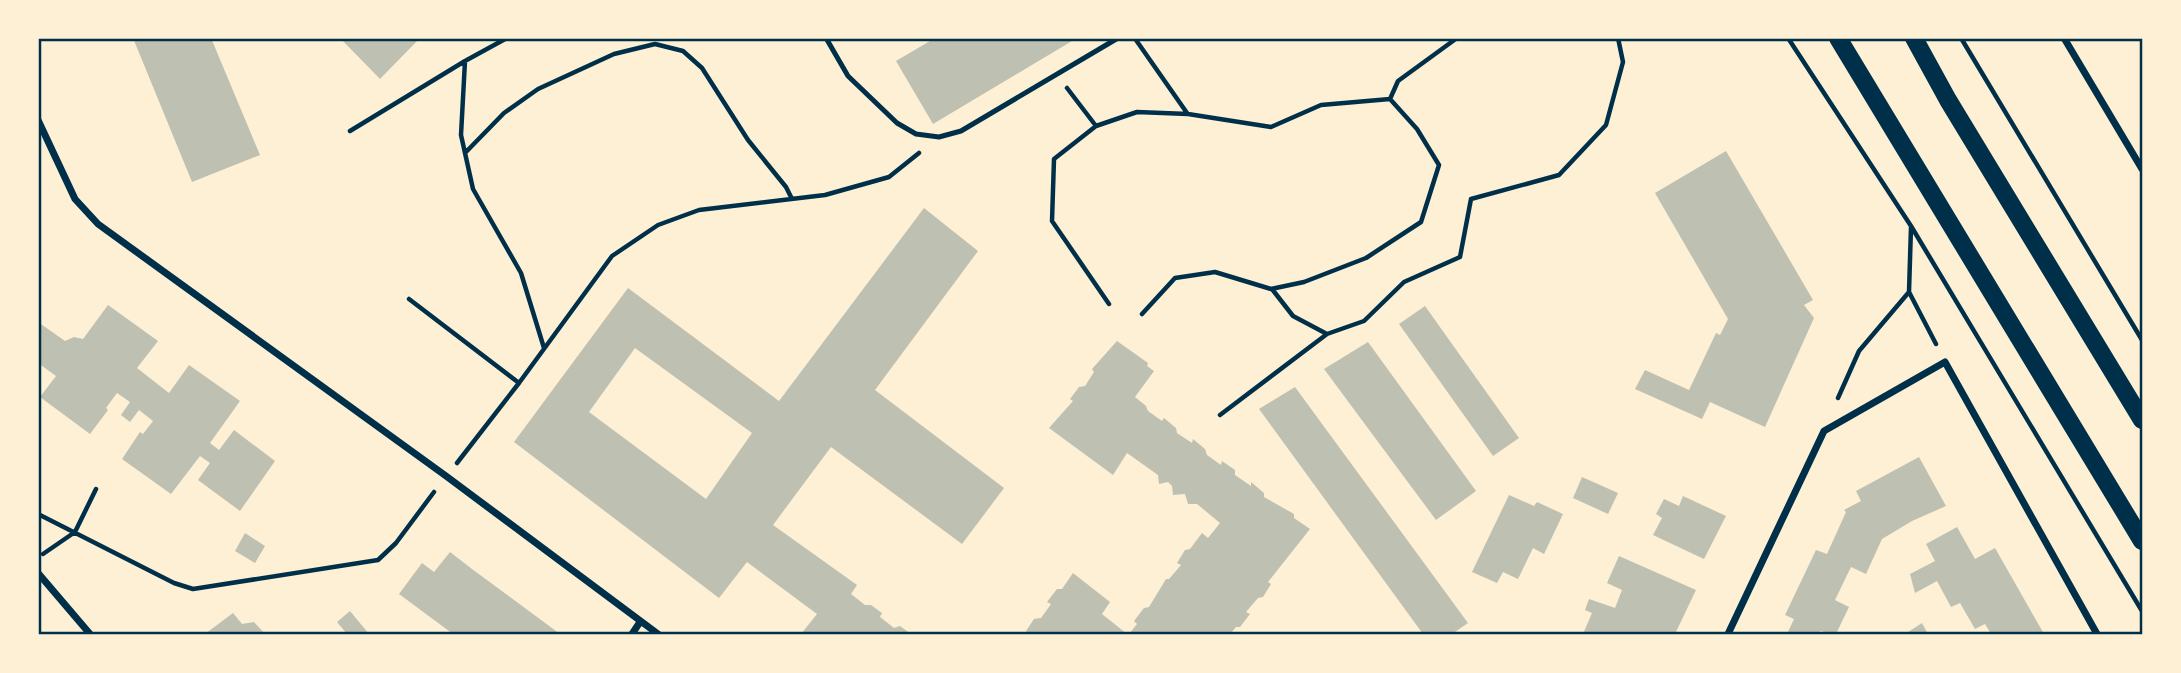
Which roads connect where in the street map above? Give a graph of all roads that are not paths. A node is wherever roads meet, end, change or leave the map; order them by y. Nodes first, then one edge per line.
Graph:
1 (826, 38) edge
2 (1118, 38) edge
3 (1838, 38) edge
4 (1914, 38) edge
5 (2064, 38) edge
6 (38, 120) edge
7 (2143, 169) edge
8 (2143, 420) edge
9 (2143, 541) edge
10 (38, 573) edge
11 (640, 622) junction
12 (90, 635) edge
13 (632, 635) edge
14 (658, 635) edge
15 (1728, 635) edge
16 (2096, 635) edge

1 - 2 lane
3 - 9 main road
4 - 8 main road
5 - 7 street
6 - 11 street
10 - 12 street
11 - 13 street
11 - 14 street
15 - 16 street

